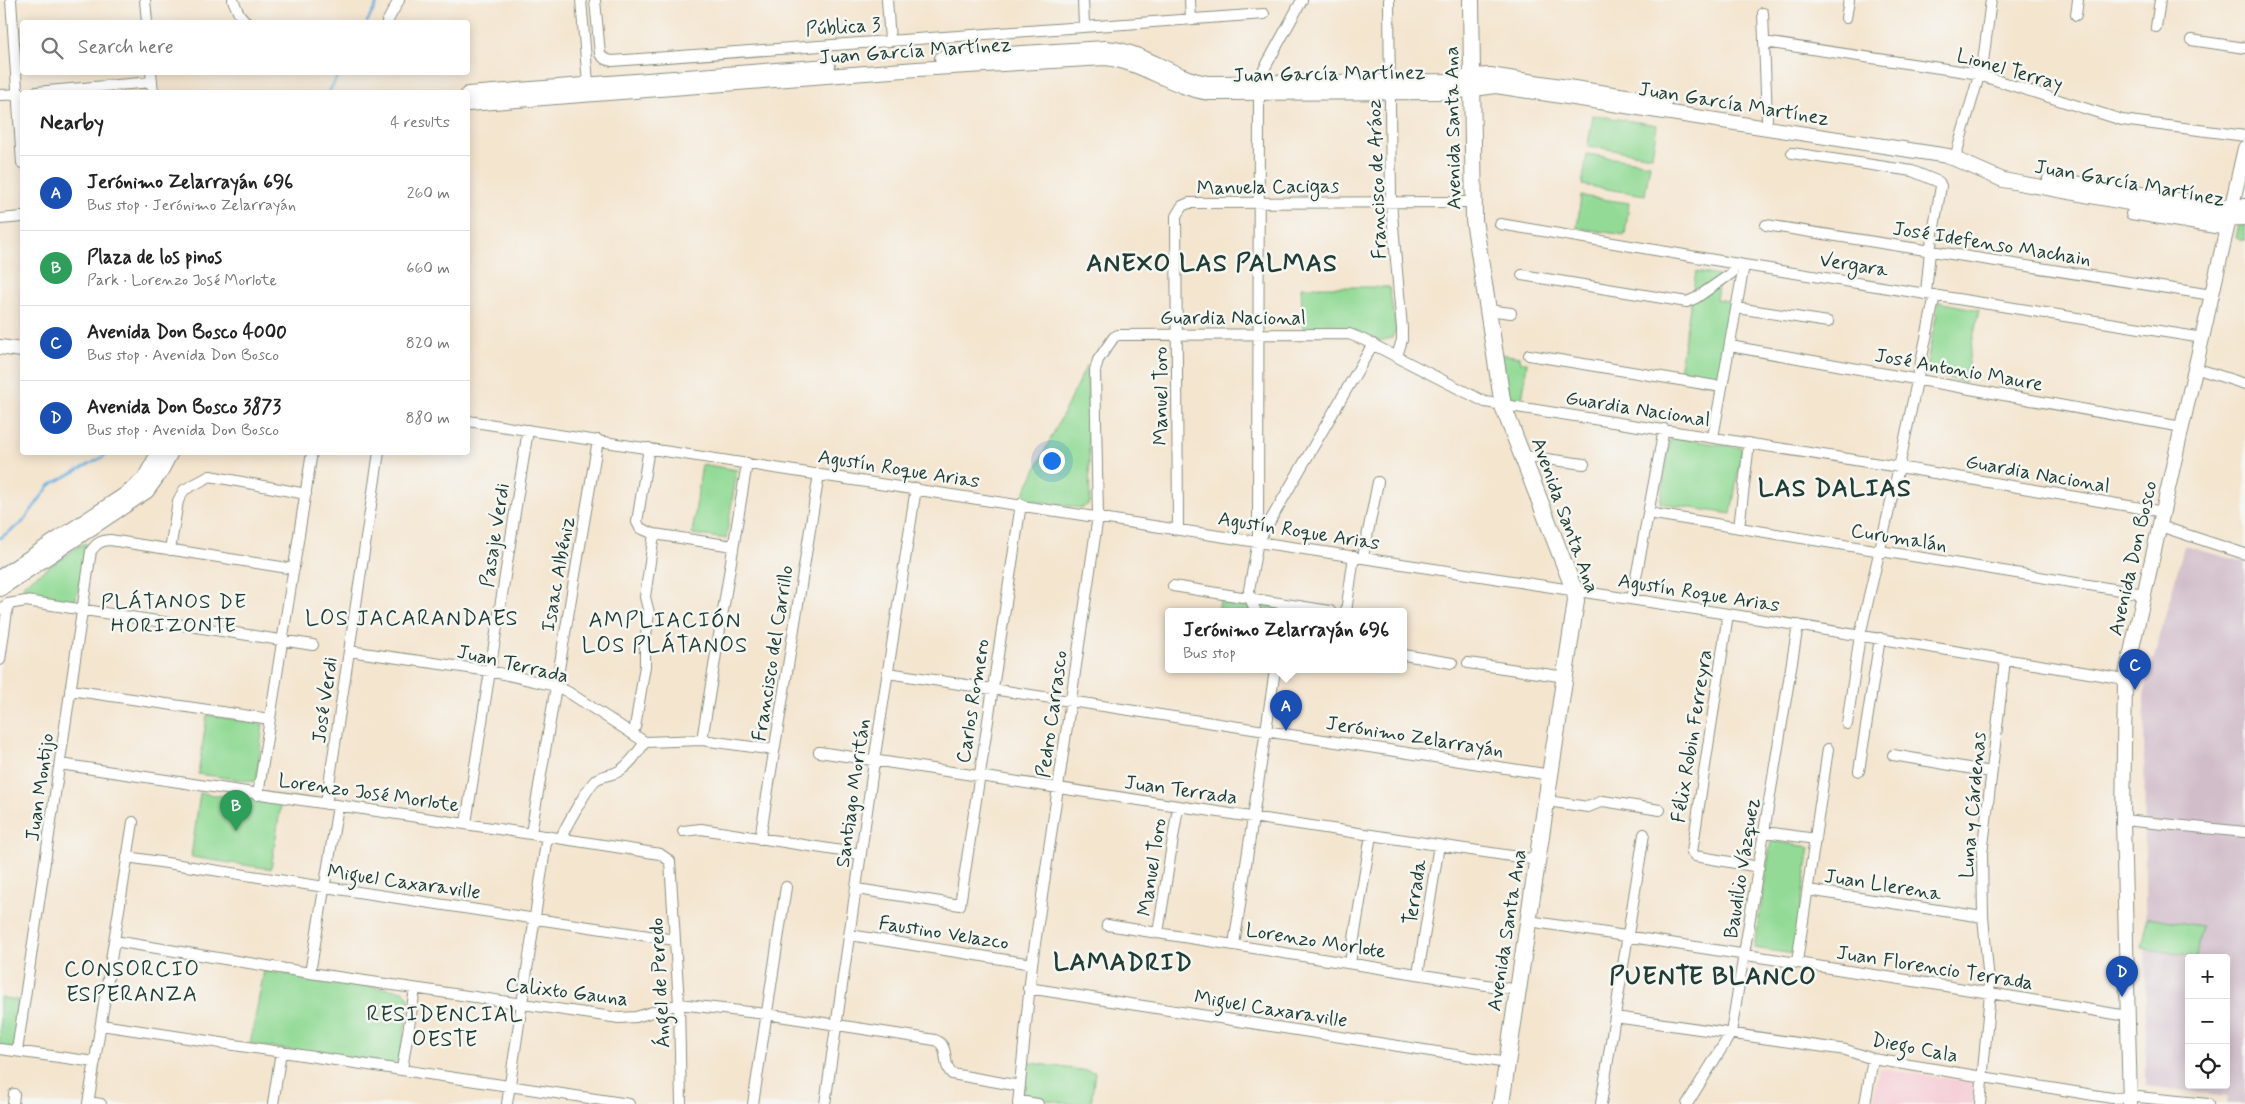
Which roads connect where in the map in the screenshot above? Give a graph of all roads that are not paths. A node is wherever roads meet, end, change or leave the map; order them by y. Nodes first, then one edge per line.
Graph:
1 (11, 0) edge
2 (145, 0) edge
3 (233, 0) edge
4 (399, 0) edge
5 (581, 0) edge
6 (595, 0) edge
7 (887, 0) edge
8 (1083, 0) edge
9 (1190, 0) edge
10 (1302, 0) edge
11 (1389, 0) edge
12 (1471, 0) edge
13 (1848, 0) edge
14 (1991, 0) edge
15 (2078, 0) edge
16 (2160, 0) edge
17 (1763, 13) dead end
18 (1264, 14) dead end
19 (2076, 15) dead end
20 (1846, 18) dead end
21 (1191, 19) junction
22 (147, 20) edge
23 (244, 20) edge
24 (388, 20) edge
25 (1084, 25) junction
26 (2156, 27) dead end
27 (890, 40) junction
28 (2191, 40) dead end
29 (1764, 42) junction
30 (2245, 48) edge
31 (1980, 74) junction
32 (152, 82) edge
33 (588, 83) junction
34 (1472, 83) junction
35 (1389, 86) junction
36 (1260, 88) junction
37 (59, 90) edge
38 (20, 94) edge
39 (470, 94) edge
40 (0, 95) edge
41 (470, 104) edge
42 (1767, 119) junction
43 (2245, 136) edge
44 (1792, 153) dead end
45 (1956, 154) junction
46 (2244, 157) edge
47 (1391, 202) junction
48 (1473, 202) junction
49 (1259, 203) junction
50 (1182, 206) joint
51 (2130, 214) dead end
52 (2234, 216) edge
53 (20, 217) edge
54 (2245, 218) edge
55 (0, 219) edge
56 (1500, 224) dead end
57 (1766, 225) dead end
58 (1930, 251) junction
59 (1739, 264) junction
60 (1522, 275) dead end
61 (1930, 294) junction
62 (2212, 295) junction
63 (1737, 308) junction
64 (1488, 310) junction
65 (1510, 313) dead end
66 (1828, 322) dead end
67 (1259, 333) junction
68 (1177, 334) junction
69 (1118, 335) joint
70 (2203, 338) junction
71 (1373, 344) junction
72 (1730, 346) junction
73 (0, 347) edge
74 (20, 350) edge
75 (1529, 355) dead end
76 (1397, 356) junction
77 (2195, 368) junction
78 (1917, 379) junction
79 (2245, 384) edge
80 (1722, 388) junction
81 (1503, 406) junction
82 (470, 421) edge
83 (2182, 427) junction
84 (1664, 429) junction
85 (528, 430) junction
86 (1713, 437) junction
87 (598, 440) junction
88 (1750, 443) junction
89 (649, 448) junction
90 (157, 455) edge
91 (169, 455) edge
92 (312, 455) edge
93 (379, 455) edge
94 (1523, 456) junction
95 (747, 463) junction
96 (1584, 464) dead end
97 (1899, 467) junction
98 (819, 474) junction
99 (1378, 482) dead end
100 (916, 488) junction
101 (306, 494) junction
102 (1021, 504) junction
103 (2164, 512) junction
104 (1648, 513) junction
105 (1098, 516) junction
106 (2160, 526) junction
107 (1178, 528) junction
108 (1739, 528) junction
109 (654, 534) junction
110 (1258, 541) junction
111 (734, 546) junction
112 (170, 550) junction
113 (1879, 551) junction
114 (2245, 554) edge
115 (1359, 557) junction
116 (294, 570) junction
117 (0, 577) edge
118 (1173, 586) dead end
119 (0, 589) edge
120 (1575, 592) junction
121 (2144, 594) junction
122 (1250, 598) junction
123 (1632, 599) junction
124 (4, 606) edge
125 (1254, 608) edge
126 (1312, 608) edge
127 (1347, 608) edge
128 (81, 611) junction
129 (1728, 614) junction
130 (1798, 625) junction
131 (1860, 635) junction
132 (1880, 638) junction
133 (282, 640) junction
134 (313, 644) dead end
135 (349, 651) junction
136 (1407, 656) edge
137 (0, 660) edge
138 (2005, 660) junction
139 (1452, 663) dead end
140 (1468, 663) dead end
141 (490, 671) junction
142 (888, 673) junction
143 (1275, 673) edge
144 (1566, 677) junction
145 (2125, 679) junction
146 (556, 686) junction
147 (992, 689) junction
148 (70, 690) junction
149 (1071, 701) junction
150 (270, 719) junction
151 (1847, 724) dead end
152 (1265, 731) junction
153 (632, 733) junction
154 (702, 740) junction
155 (645, 742) junction
156 (1828, 749) dead end
157 (774, 750) junction
158 (819, 752) dead end
159 (1893, 755) dead end
160 (874, 762) junction
161 (60, 764) junction
162 (1859, 771) dead end
163 (1991, 772) junction
164 (1551, 775) junction
165 (978, 777) junction
166 (1058, 789) junction
167 (258, 794) junction
168 (1547, 801) junction
169 (326, 804) junction
170 (338, 806) junction
171 (1178, 807) junction
172 (1660, 810) dead end
173 (1252, 818) junction
174 (2123, 820) junction
175 (133, 822) dead end
176 (466, 823) junction
177 (683, 831) dead end
178 (1765, 832) junction
179 (2245, 832) edge
180 (530, 833) junction
181 (1644, 834) dead end
182 (1371, 835) junction
183 (547, 836) junction
184 (561, 838) junction
185 (760, 839) junction
186 (1816, 840) junction
187 (1439, 846) junction
188 (861, 854) junction
189 (127, 857) junction
190 (1538, 860) junction
191 (670, 861) joint
192 (1759, 867) junction
193 (324, 887) junction
194 (786, 887) dead end
195 (857, 889) junction
196 (1808, 890) junction
197 (1983, 917) junction
198 (534, 918) junction
199 (1529, 921) junction
200 (1107, 925) dead end
201 (1158, 933) junction
202 (850, 934) junction
203 (1628, 937) junction
204 (675, 940) junction
205 (114, 941) junction
206 (1234, 945) junction
207 (1746, 954) junction
208 (1797, 962) junction
209 (1350, 963) junction
210 (1032, 964) junction
211 (310, 973) junction
212 (1418, 974) junction
213 (415, 988) junction
214 (1028, 988) junction
215 (1518, 990) junction
216 (1990, 992) junction
217 (522, 1004) junction
218 (679, 1004) junction
219 (766, 1014) junction
220 (2127, 1016) junction
221 (1616, 1017) junction
222 (100, 1025) junction
223 (837, 1025) junction
224 (1731, 1033) junction
225 (0, 1049) edge
226 (17, 1052) junction
227 (282, 1052) junction
228 (1873, 1059) junction
229 (95, 1062) junction
230 (1507, 1063) junction
231 (402, 1069) junction
232 (1983, 1078) junction
233 (509, 1085) junction
234 (1020, 1086) junction
235 (2130, 1100) edge
236 (1019, 1102) edge
237 (88, 1103) edge
238 (101, 1104) edge
239 (273, 1104) edge
240 (506, 1104) edge
241 (629, 1104) edge
242 (681, 1104) edge
243 (753, 1104) edge
244 (827, 1104) edge
245 (1038, 1104) edge
246 (1501, 1104) edge
247 (1601, 1104) edge
248 (1687, 1104) edge
249 (1865, 1104) edge
250 (1980, 1104) edge
251 (2208, 1104) edge

1 - 38 street
2 - 22 street
3 - 23 street
4 - 24 street
5 - 33 street
6 - 27 street, Pública 3
7 - 27 street
8 - 25 street
9 - 21 street
10 - 36 street
11 - 35 street, Francisco de Aráoz
12 - 34 main road, Avenida Santa Ana
13 - 20 street
14 - 31 street
15 - 19 street
16 - 26 street
17 - 29 street
18 - 21 street, Pública 3
21 - 25 street, Pública 3
25 - 27 street, Pública 3
28 - 30 street
29 - 31 street, Lionel Terray
29 - 42 street
31 - 43 street, Lionel Terray
31 - 45 street
32 - 37 street
33 - 36 main road, Juan García Martínez
33 - 39 main road, Juan García Martínez
34 - 35 main road, Juan García Martínez
34 - 42 main road, Juan García Martínez
34 - 45 main road, Juan García Martínez
34 - 48 main road, Avenida Santa Ana
35 - 36 main road, Juan García Martínez
35 - 47 street, Francisco de Aráoz
36 - 41 main road, Juan García Martínez
36 - 49 street
38 - 40 street
42 - 45 main road, Juan García Martínez
44 - 58 street
45 - 52 main road, Juan García Martínez
46 - 52 main road, Avenida Don Bosco
47 - 48 street, Manuela Cacigas
47 - 49 street, Manuela Cacigas
47 - 76 street, Francisco de Aráoz
48 - 64 main road, Avenida Santa Ana
49 - 50 street, Manuela Cacigas
49 - 67 street
50 - 68 street, Manuel Toro
51 - 52 street
52 - 54 main road, Juan García Martínez
52 - 62 main road, Avenida Don Bosco
53 - 55 street
56 - 59 street, Vergara
57 - 58 street, José Idefenso Machain
58 - 61 street
58 - 62 street, José Idefenso Machain
59 - 60 street
59 - 61 street, Vergara
59 - 63 street
61 - 70 street, Vergara
61 - 78 street
62 - 70 main road, Avenida Don Bosco
63 - 66 street
63 - 72 street
64 - 65 street
64 - 81 main road, Avenida Santa Ana
67 - 68 street, Guardia Nacional
67 - 71 street, Guardia Nacional
67 - 110 street
68 - 69 street, Guardia Nacional
68 - 107 street, Manuel Toro
69 - 105 street, Pedro Carrasco
70 - 77 main road, Avenida Don Bosco
71 - 76 street, Guardia Nacional
71 - 110 street
72 - 78 street, José Antonio Maure
72 - 80 street
73 - 74 main road
75 - 80 street
76 - 81 street, Guardia Nacional
77 - 79 street
77 - 83 main road, Avenida Don Bosco
78 - 83 street, José Antonio Maure
78 - 97 street
80 - 86 street
81 - 84 street, Guardia Nacional
81 - 94 main road, Avenida Santa Ana
82 - 85 street, Agustín Roque Arias
83 - 103 main road, Avenida Don Bosco
84 - 86 street, Guardia Nacional
84 - 104 street
85 - 87 street, Agustín Roque Arias
85 - 141 street, Pasaje Verdi
86 - 88 street, Guardia Nacional
87 - 89 street, Agustín Roque Arias
87 - 146 street, Isaac Albéniz
88 - 97 street, Guardia Nacional
88 - 108 street
89 - 95 street, Agustín Roque Arias
89 - 109 street
90 - 117 main road
91 - 119 main road
92 - 101 street
93 - 135 street, José Verdi
94 - 96 street
94 - 120 main road, Avenida Santa Ana
95 - 98 street, Agustín Roque Arias
95 - 111 street
97 - 103 street, Guardia Nacional
97 - 113 street
98 - 100 street, Agustín Roque Arias
98 - 157 street, Francisco del Carrillo
99 - 115 street
100 - 102 street, Agustín Roque Arias
100 - 142 street, Santiago Moritán
101 - 112 street
101 - 116 street
102 - 105 street, Agustín Roque Arias
102 - 147 street, Carlos Romero
103 - 106 main road, Avenida Don Bosco
104 - 108 street, Curumalán
104 - 123 street
105 - 107 street, Agustín Roque Arias
105 - 149 street, Pedro Carrasco
106 - 114 street
106 - 121 main road, Avenida Don Bosco
107 - 110 street, Agustín Roque Arias
108 - 113 street, Curumalán
109 - 111 street
109 - 153 street
110 - 115 street, Agustín Roque Arias
110 - 122 street
111 - 154 street
112 - 116 street
112 - 128 street, Juan Montijo
113 - 121 street, Curumalán
113 - 131 street
115 - 120 street, Agustín Roque Arias
115 - 127 street
116 - 133 street
118 - 122 street
120 - 123 street, Agustín Roque Arias
120 - 144 main road, Avenida Santa Ana
121 - 145 main road, Avenida Don Bosco
122 - 125 street
122 - 126 street
123 - 129 street, Agustín Roque Arias
124 - 128 street
124 - 137 street
128 - 133 street
128 - 148 street, Juan Montijo
129 - 130 street, Agustín Roque Arias
129 - 192 street, Félix Robin Ferreyra
130 - 131 street, Agustín Roque Arias
130 - 178 street, Baudilio Vázquez
131 - 132 street, Agustín Roque Arias
131 - 151 street
132 - 138 street, Agustín Roque Arias
132 - 162 street
133 - 134 street
133 - 150 street
135 - 141 street, Juan Terrada
135 - 169 street, José Verdi
136 - 139 street
138 - 145 street, Agustín Roque Arias
138 - 163 street, Luna y Cárdenas
140 - 144 street
141 - 146 street, Juan Terrada
141 - 176 street, Pasaje Verdi
142 - 147 street, Jerónimo Zelarrayán
142 - 160 street, Santiago Moritán
143 - 152 street
144 - 164 main road, Avenida Santa Ana
145 - 174 main road, Avenida Don Bosco
146 - 153 street, Juan Terrada
146 - 180 street, Isaac Albéniz
147 - 149 street, Jerónimo Zelarrayán
147 - 165 street, Carlos Romero
148 - 150 street
148 - 161 street, Juan Montijo
149 - 152 street, Jerónimo Zelarrayán
149 - 166 street, Pedro Carrasco
150 - 167 street
152 - 164 street, Jerónimo Zelarrayán
152 - 173 street
153 - 155 street, Juan Terrada
154 - 155 street
154 - 157 street
155 - 184 street
156 - 186 street
157 - 185 street, Francisco del Carrillo
158 - 160 street, Juan Terrada
159 - 163 street
160 - 165 street, Juan Terrada
160 - 188 street, Santiago Moritán
161 - 167 street, Lorenzo José Morlote
161 - 226 street, Juan Montijo
163 - 197 street, Luna y Cárdenas
164 - 168 main road, Avenida Santa Ana
165 - 166 street, Juan Terrada
165 - 195 street, Carlos Romero
166 - 171 street, Juan Terrada
166 - 210 street, Pedro Carrasco
167 - 169 street, Lorenzo José Morlote
168 - 172 street
168 - 190 main road, Avenida Santa Ana
169 - 170 street, Lorenzo José Morlote
170 - 176 street, Lorenzo José Morlote
170 - 193 street
171 - 173 street, Juan Terrada
171 - 201 street, Manuel Toro
173 - 182 street, Juan Terrada
173 - 206 street
174 - 179 street
174 - 220 main road, Avenida Don Bosco
175 - 189 street
176 - 180 street, Lorenzo José Morlote
177 - 185 street
178 - 186 street, Juan Llerena
178 - 192 street, Baudilio Vázquez
180 - 183 street, Lorenzo José Morlote
181 - 203 street, Félix Robin Ferreyra
182 - 187 street, Juan Terrada
182 - 209 street
183 - 184 street, Lorenzo José Morlote
183 - 198 street
184 - 191 street, Lorenzo José Morlote
185 - 188 street
186 - 196 street
187 - 190 street, Juan Terrada
187 - 212 street, Terrada
188 - 195 street, Santiago Moritán
189 - 193 street, Miguel Caxaraville
189 - 205 street
190 - 199 main road, Avenida Santa Ana
191 - 204 street, Ángel de Peredo
192 - 207 street, Baudilio Vázquez
193 - 198 street, Miguel Caxaraville
193 - 211 street
194 - 219 street
195 - 202 street, Santiago Moritán
196 - 197 street, Juan Llerena
196 - 208 street
197 - 216 street, Luna y Cárdenas
198 - 204 street, Miguel Caxaraville
198 - 217 street
199 - 203 street, Juan Florencio Terrada
199 - 215 main road, Avenida Santa Ana
200 - 201 street, Lorenzo Morlote
201 - 206 street, Lorenzo Morlote
202 - 210 street, Faustino Velazco
202 - 223 street, Santiago Moritán
203 - 207 street, Juan Florencio Terrada
203 - 221 street, Félix Robin Ferreyra
204 - 218 street, Ángel de Peredo
205 - 211 street, Calixto Gauna
205 - 222 street
206 - 209 street, Lorenzo Morlote
207 - 208 street, Juan Florencio Terrada
207 - 224 street, Baudilio Vázquez
208 - 216 street, Juan Florencio Terrada
209 - 212 street, Lorenzo Morlote
210 - 214 street, Pedro Carrasco
211 - 213 street, Calixto Gauna
212 - 215 street, Lorenzo Morlote
213 - 217 street, Calixto Gauna
213 - 231 street
214 - 230 street, Miguel Caxaraville
214 - 234 street, Pedro Carrasco
215 - 230 main road, Avenida Santa Ana
216 - 220 street, Juan Florencio Terrada
216 - 232 street, Luna y Cárdenas
217 - 218 street, Calixto Gauna
217 - 233 street
218 - 219 street, Calixto Gauna
218 - 242 street, Ángel de Peredo
219 - 223 street, Calixto Gauna
219 - 243 street
220 - 235 main road, Avenida Don Bosco
221 - 224 street, Diego Cala
221 - 247 street, Félix Robin Ferreyra
222 - 227 street
222 - 229 street
223 - 234 street, Calixto Gauna
223 - 244 street, Santiago Moritán
224 - 228 street, Diego Cala
224 - 248 street, Baudilio Vázquez
225 - 226 street
226 - 229 street
227 - 231 street
227 - 239 street
228 - 232 street, Diego Cala
228 - 249 street
229 - 237 street
230 - 246 main road, Avenida Santa Ana
231 - 233 street
232 - 235 street, Diego Cala
232 - 250 street, Luna y Cárdenas
233 - 240 street
233 - 241 street
234 - 236 street, Pedro Carrasco
235 - 251 street, Diego Cala
236 - 245 street
237 - 238 street

